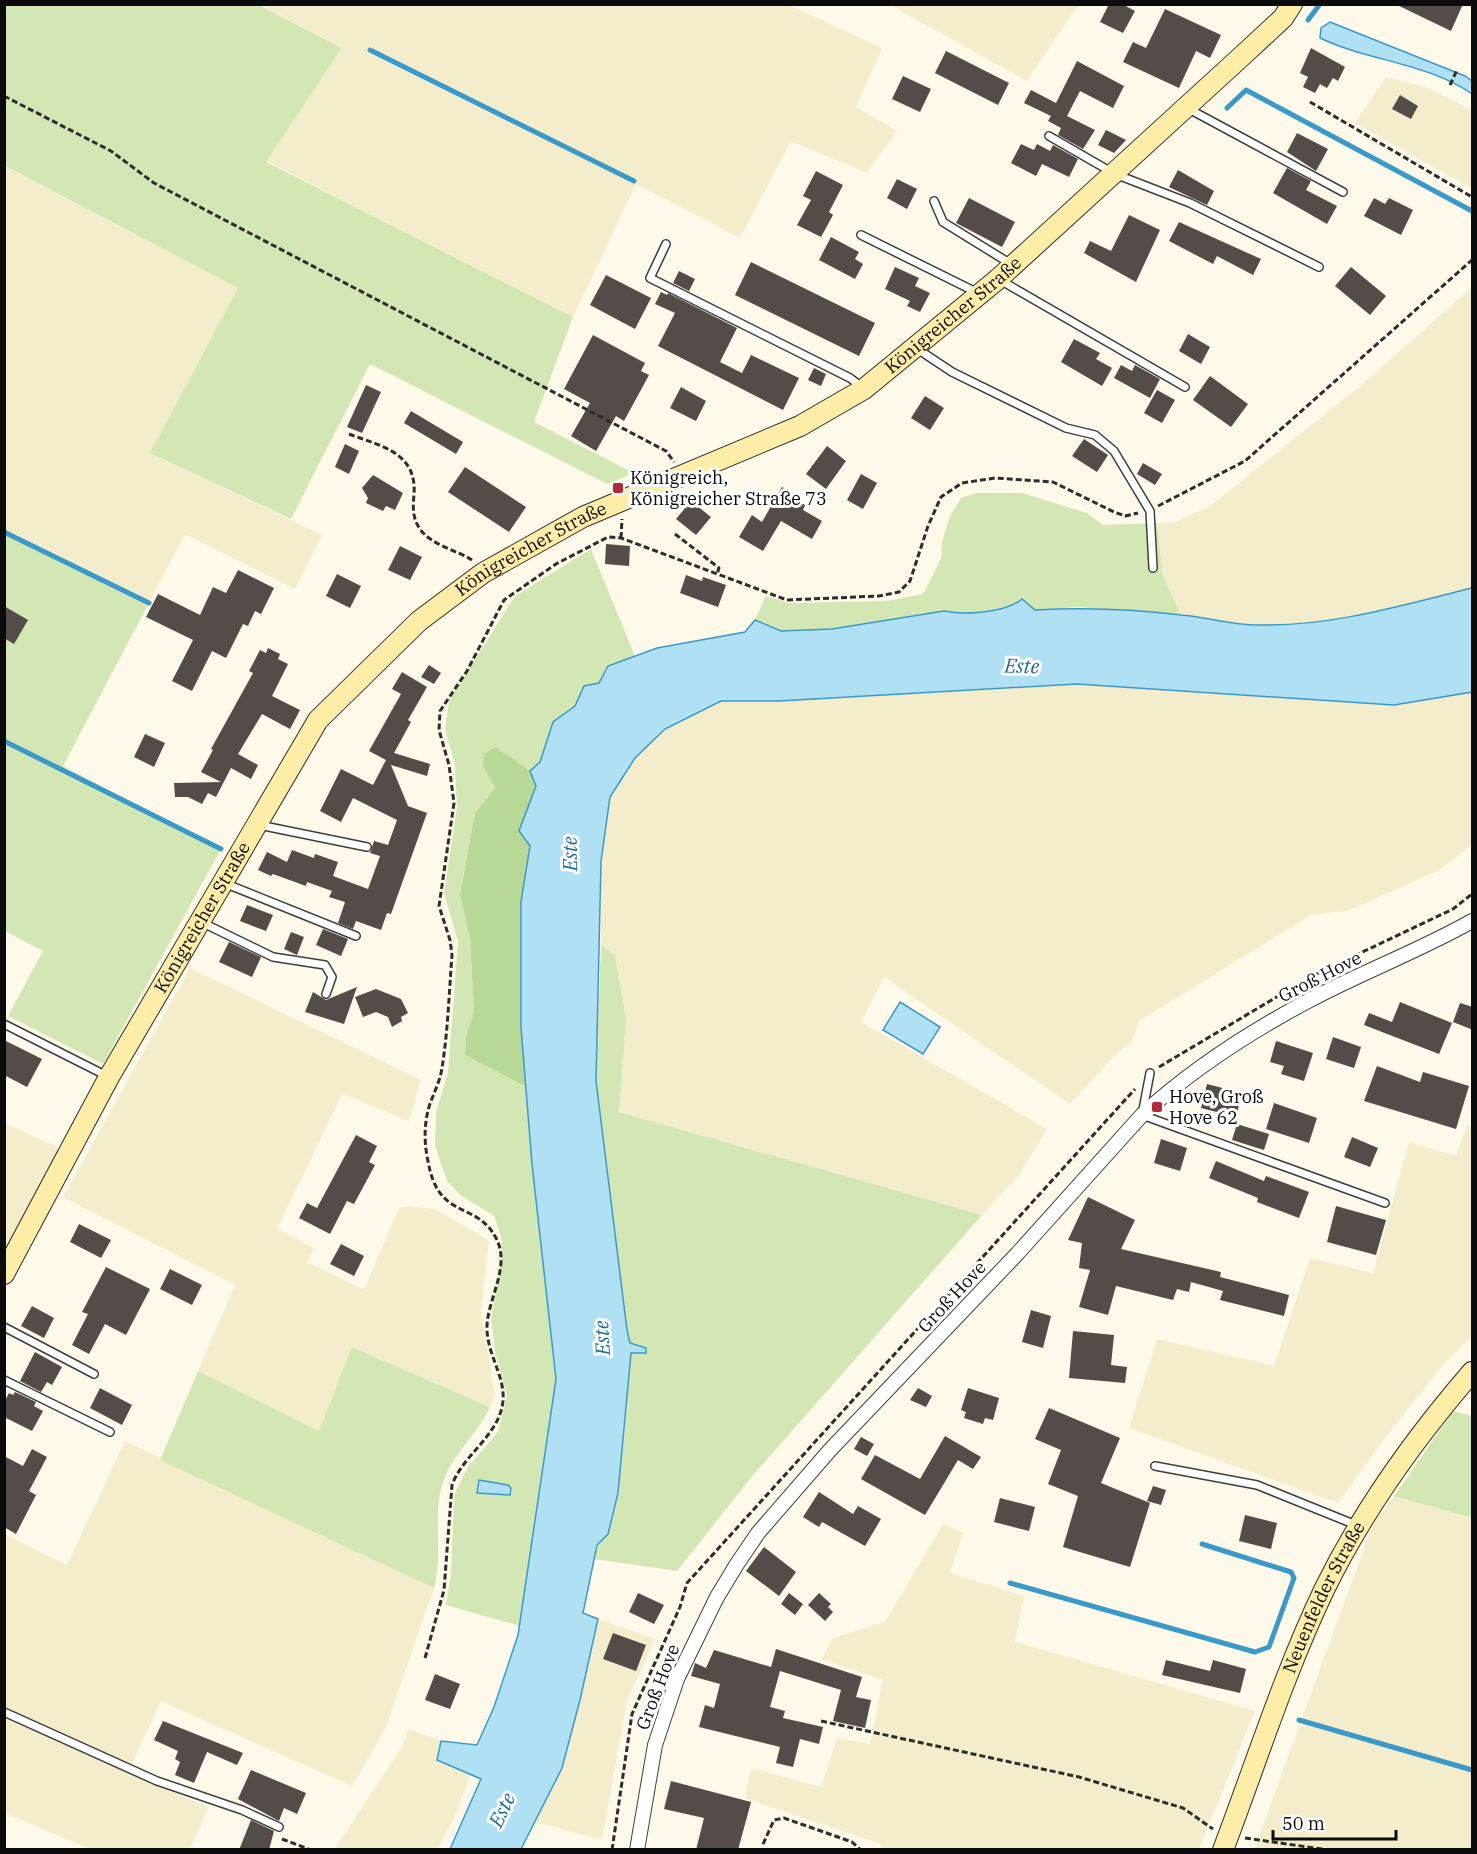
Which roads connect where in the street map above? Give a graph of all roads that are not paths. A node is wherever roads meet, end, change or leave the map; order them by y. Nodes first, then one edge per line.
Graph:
1 (1292, 4) edge
2 (1187, 108) junction
3 (1049, 136) dead end
4 (1114, 174) junction
5 (1343, 192) dead end
6 (934, 201) dead end
7 (861, 235) dead end
8 (666, 244) dead end
9 (1014, 265) junction
10 (1319, 267) dead end
11 (998, 279) junction
12 (981, 294) junction
13 (916, 348) junction
14 (1185, 387) dead end
15 (864, 389) junction
16 (1153, 568) dead end
17 (256, 824) junction
18 (367, 847) dead end
19 (222, 882) junction
20 (199, 921) junction
21 (1473, 921) edge
22 (356, 936) dead end
23 (327, 994) dead end
24 (4, 1024) edge
25 (1150, 1073) dead end
26 (109, 1077) junction
27 (1142, 1115) junction
28 (1385, 1203) dead end
29 (4, 1274) edge
30 (4, 1327) edge
31 (1473, 1372) edge
32 (94, 1374) dead end
33 (4, 1380) edge
34 (111, 1432) dead end
35 (1155, 1466) dead end
36 (1359, 1526) junction
37 (4, 1712) edge
38 (279, 1827) dead end
39 (1226, 1842) edge
40 (637, 1850) edge

1 - 2 street, Königreicher Straße
2 - 4 street, Königreicher Straße
2 - 5 lane
3 - 4 lane
4 - 9 street, Königreicher Straße
4 - 10 lane
6 - 9 lane
7 - 12 lane
8 - 15 lane
9 - 11 street, Königreicher Straße
11 - 12 street, Königreicher Straße
11 - 14 lane
12 - 13 street, Königreicher Straße
13 - 15 street, Königreicher Straße
13 - 16 lane
15 - 17 street, Königreicher Straße
17 - 18 lane
17 - 19 street, Königreicher Straße
19 - 20 street, Königreicher Straße
19 - 22 lane
20 - 23 lane
20 - 26 street, Königreicher Straße
21 - 27 street, Groß Hove
24 - 26 lane
25 - 27 lane
26 - 29 street, Königreicher Straße
27 - 28 lane
27 - 40 street, Groß Hove
30 - 32 lane
31 - 36 street, Neuenfelder Straße
33 - 34 lane
35 - 36 lane
36 - 39 street, Neuenfelder Straße
37 - 38 lane

